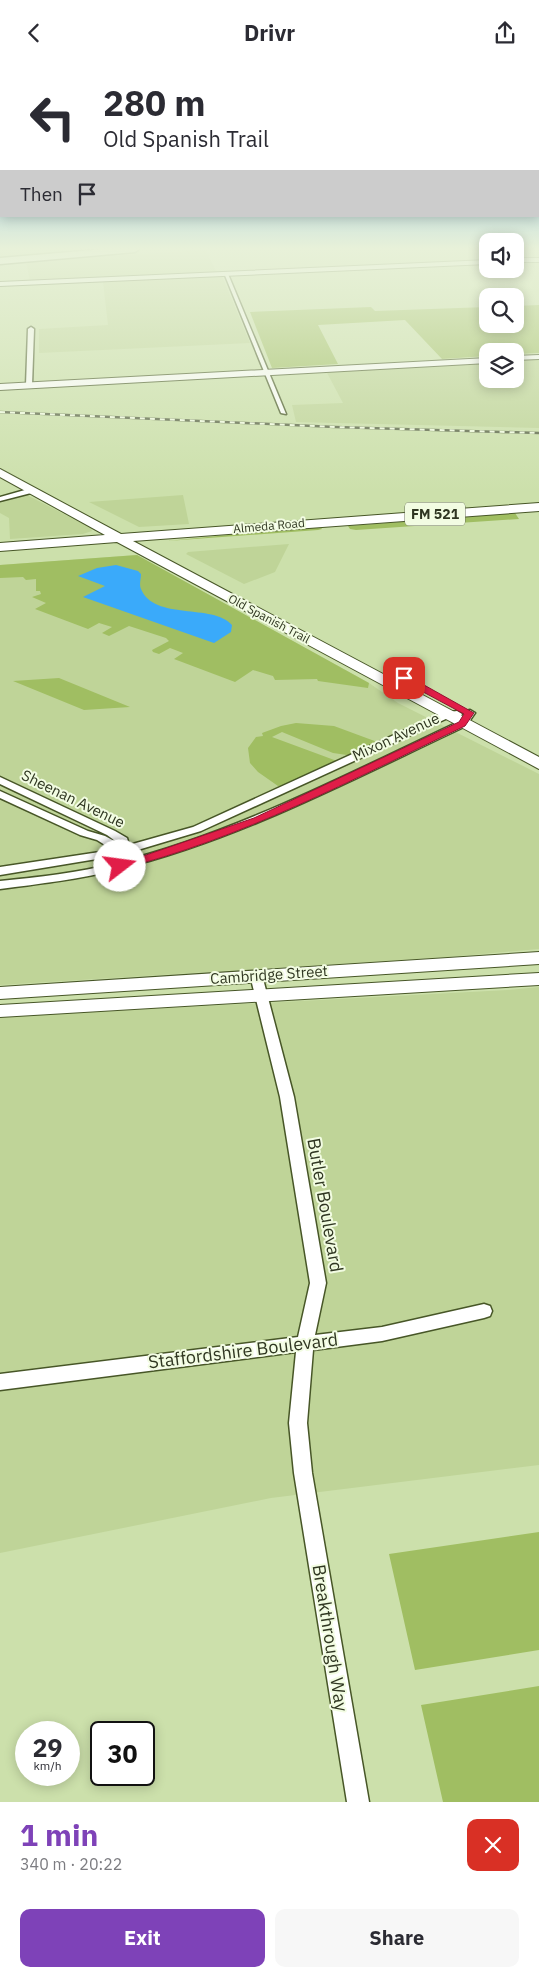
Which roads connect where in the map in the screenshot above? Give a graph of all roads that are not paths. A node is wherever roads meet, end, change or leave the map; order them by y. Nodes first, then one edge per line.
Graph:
1 (31, 330) edge
2 (248, 330) edge
3 (539, 357) edge
4 (524, 358) edge
5 (479, 360) edge
6 (265, 372) junction
7 (29, 385) junction
8 (0, 387) edge
9 (284, 413) dead end
10 (0, 461) edge
11 (18, 471) junction
12 (3, 473) edge
13 (46, 486) junction
14 (32, 490) junction
15 (0, 499) edge
16 (71, 500) junction
17 (57, 503) junction
18 (535, 514) edge
19 (330, 521) junction
20 (337, 534) junction
21 (131, 541) junction
22 (154, 545) junction
23 (0, 547) edge
24 (0, 555) edge
25 (245, 599) junction
26 (348, 648) junction
27 (334, 654) junction
28 (446, 715) junction
29 (466, 719) junction
30 (539, 750) edge
31 (539, 764) edge
32 (0, 780) edge
33 (0, 794) edge
34 (84, 833) junction
35 (124, 851) junction
36 (91, 857) junction
37 (133, 863) junction
38 (0, 871) edge
39 (0, 885) edge
40 (539, 957) edge
41 (256, 975) junction
42 (539, 979) edge
43 (0, 993) edge
44 (262, 996) junction
45 (0, 1011) edge
46 (484, 1311) dead end
47 (305, 1343) junction
48 (0, 1382) edge
49 (303, 1473) joint
50 (358, 1802) edge

1 - 7 street
2 - 6 street
3 - 4 street
5 - 6 street
6 - 7 street
6 - 9 street
7 - 8 street
10 - 11 main road, Old Spanish Trail
11 - 12 main road
11 - 13 main road, Old Spanish Trail
12 - 14 main road, Old Spanish Trail
13 - 14 main road
13 - 16 main road, Old Spanish Trail
14 - 15 street
14 - 17 main road, Old Spanish Trail
16 - 17 main road
16 - 21 main road, Old Spanish Trail
17 - 21 main road, Old Spanish Trail
18 - 19 main road, Almeda Road / FM 521
18 - 20 main road, Almeda Road / FM 521
19 - 20 main road
19 - 21 main road, Almeda Road / FM 521
20 - 22 main road, Almeda Road / FM 521
21 - 22 main road, Almeda Road / FM 521
21 - 23 main road, Almeda Road
21 - 24 main road, Almeda Road
21 - 25 main road, Old Spanish Trail
22 - 25 main road, Old Spanish Trail
25 - 26 main road, Old Spanish Trail
25 - 27 main road, Old Spanish Trail
26 - 27 main road
26 - 29 main road, Old Spanish Trail
27 - 28 main road, Old Spanish Trail
28 - 29 main road, Old Spanish Trail
28 - 35 street, Mixon Avenue
29 - 30 main road, Old Spanish Trail
29 - 31 main road, Old Spanish Trail
29 - 37 street, Mixon Avenue
32 - 35 street, Sheenan Avenue
33 - 34 street, Sheenan Avenue
34 - 35 street, Sheenan Avenue
34 - 36 street
35 - 36 street, Mixon Avenue
35 - 37 street, Sheenan Avenue
36 - 38 street, Mixon Avenue
37 - 39 street, Mixon Avenue
40 - 41 street, Cambridge Street
41 - 43 street, Cambridge Street
41 - 44 street, Butler Boulevard
42 - 44 street, Cambridge Street
44 - 45 street, Cambridge Street
44 - 47 street, Butler Boulevard
46 - 47 street, Staffordshire Boulevard
47 - 48 street, Staffordshire Boulevard
47 - 49 street, Butler Boulevard
49 - 50 street, Breakthrough Way

